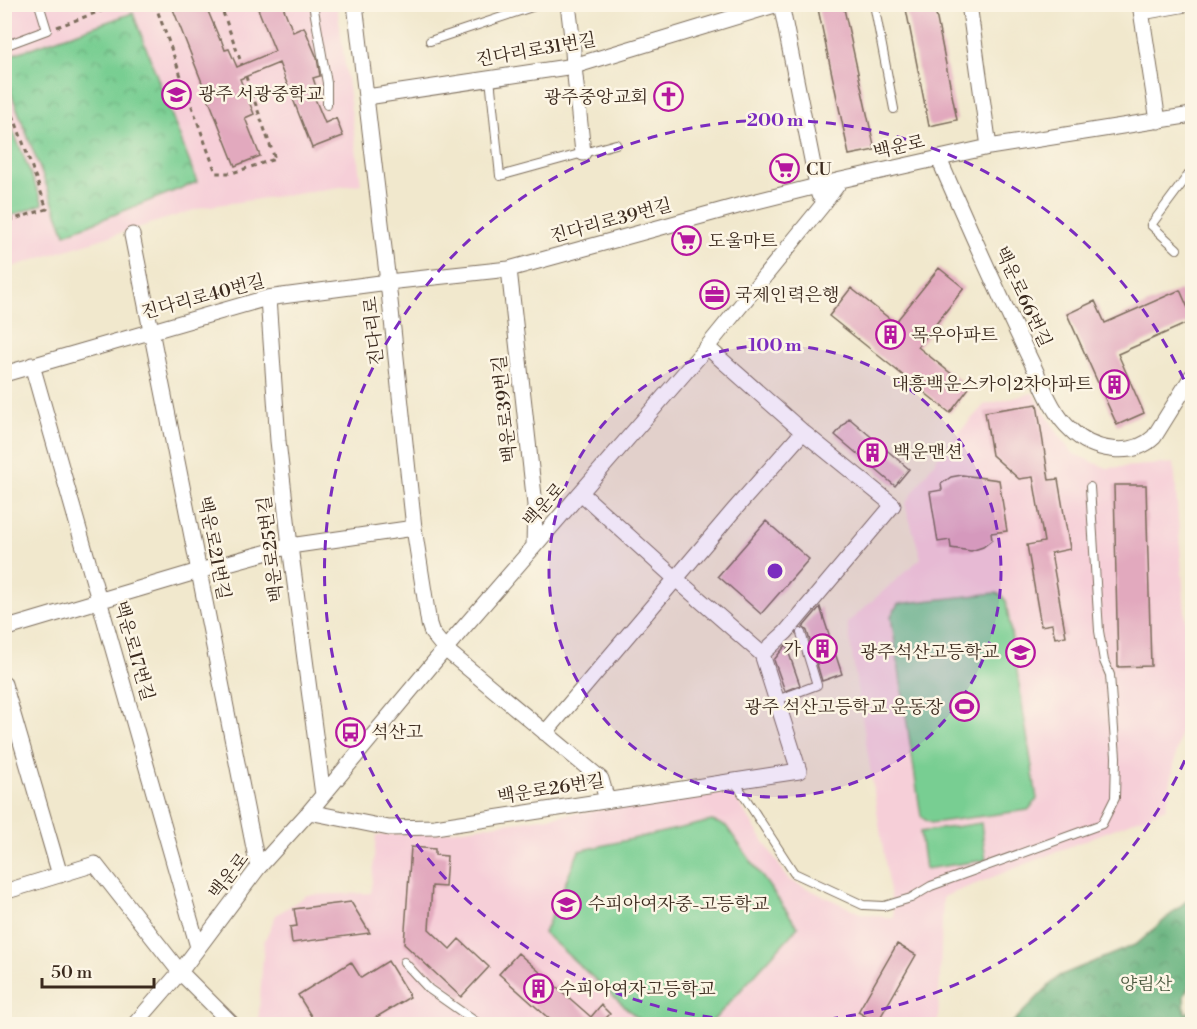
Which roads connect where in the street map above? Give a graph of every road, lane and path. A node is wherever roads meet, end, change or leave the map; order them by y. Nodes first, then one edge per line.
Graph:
1 (120, 4) edge
2 (155, 4) edge
3 (220, 4) edge
4 (313, 4) edge
5 (541, 4) edge
6 (568, 4) edge
7 (779, 4) edge
8 (874, 4) edge
9 (969, 4) edge
10 (1186, 4) edge
11 (41, 5) edge
12 (359, 6) edge
13 (1141, 8) edge
14 (47, 30) junction
15 (430, 41) dead end
16 (4, 46) edge
17 (242, 65) dead end
18 (574, 66) junction
19 (246, 77) dead end
20 (490, 78) junction
21 (4, 90) edge
22 (367, 97) junction
23 (327, 105) dead end
24 (894, 109) dead end
25 (1192, 115) edge
26 (1158, 121) junction
27 (616, 144) dead end
28 (989, 147) junction
29 (584, 153) junction
30 (939, 159) junction
31 (1192, 170) edge
32 (841, 180) junction
33 (818, 186) junction
34 (821, 207) junction
35 (4, 222) edge
36 (132, 235) dead end
37 (1177, 249) dead end
38 (509, 269) junction
39 (388, 282) junction
40 (268, 298) junction
41 (150, 331) junction
42 (707, 347) junction
43 (32, 365) junction
44 (4, 374) edge
45 (1192, 376) edge
46 (803, 432) junction
47 (1090, 487) dead end
48 (581, 493) junction
49 (414, 528) junction
50 (534, 545) junction
51 (290, 546) junction
52 (198, 571) junction
53 (676, 579) junction
54 (100, 600) junction
55 (4, 629) edge
56 (801, 633) dead end
57 (445, 649) junction
58 (762, 654) junction
59 (4, 684) edge
60 (777, 700) junction
61 (544, 733) junction
62 (735, 782) junction
63 (323, 795) junction
64 (607, 800) junction
65 (309, 812) junction
66 (258, 868) junction
67 (60, 875) junction
68 (4, 892) edge
69 (198, 947) junction
70 (404, 962) dead end
71 (180, 972) junction
72 (135, 1024) edge
73 (232, 1024) edge
74 (479, 1024) edge

1 - 14 path
2 - 19 path
3 - 17 path
4 - 23 lane
5 - 15 lane
6 - 18 street
7 - 18 street, 진다리로31번길
7 - 33 street
8 - 24 lane
9 - 28 street
10 - 13 street
11 - 14 lane
12 - 22 street, 진다리로
13 - 26 street
14 - 16 lane
18 - 20 street, 진다리로31번길
18 - 29 street
20 - 22 street, 진다리로31번길
20 - 29 lane
21 - 35 path
22 - 39 street, 진다리로
25 - 26 street, 백운로
26 - 28 street, 백운로
27 - 29 lane
28 - 30 street, 백운로
30 - 32 street, 백운로
30 - 45 street, 백운로66번길
31 - 37 lane
32 - 33 street, 진다리로39번길
32 - 34 street, 백운로
33 - 34 street
33 - 38 street, 진다리로39번길
34 - 42 street, 백운로
36 - 41 street, 백운로21번길
38 - 39 street, 진다리로39번길
38 - 50 street, 백운로39번길
39 - 40 street, 진다리로40번길
39 - 49 street, 진다리로
40 - 41 street, 진다리로40번길
40 - 51 street, 백운로25번길
41 - 43 street, 진다리로40번길
41 - 52 street, 백운로21번길
42 - 46 street
42 - 48 street, 백운로
43 - 44 street, 진다리로40번길
43 - 54 street, 백운로17번길
46 - 53 street
46 - 58 street
47 - 62 lane
48 - 50 street, 백운로
48 - 53 street
49 - 51 street
49 - 57 street, 진다리로
50 - 57 street, 백운로
51 - 52 street
51 - 63 street, 백운로25번길
52 - 54 street
52 - 66 street, 백운로21번길
53 - 58 street
53 - 61 street
54 - 55 street
54 - 69 street, 백운로17번길
56 - 60 lane
57 - 61 street, 진다리로
57 - 63 street, 백운로
58 - 60 street
59 - 67 street
60 - 62 street, 백운로26번길
61 - 64 street, 진다리로
62 - 64 street, 백운로26번길
63 - 65 street, 백운로
64 - 65 street, 백운로26번길
65 - 66 street, 백운로
66 - 69 street, 백운로
67 - 68 street
67 - 71 street
69 - 71 street, 백운로
70 - 74 lane
71 - 72 street, 백운로
71 - 73 street

